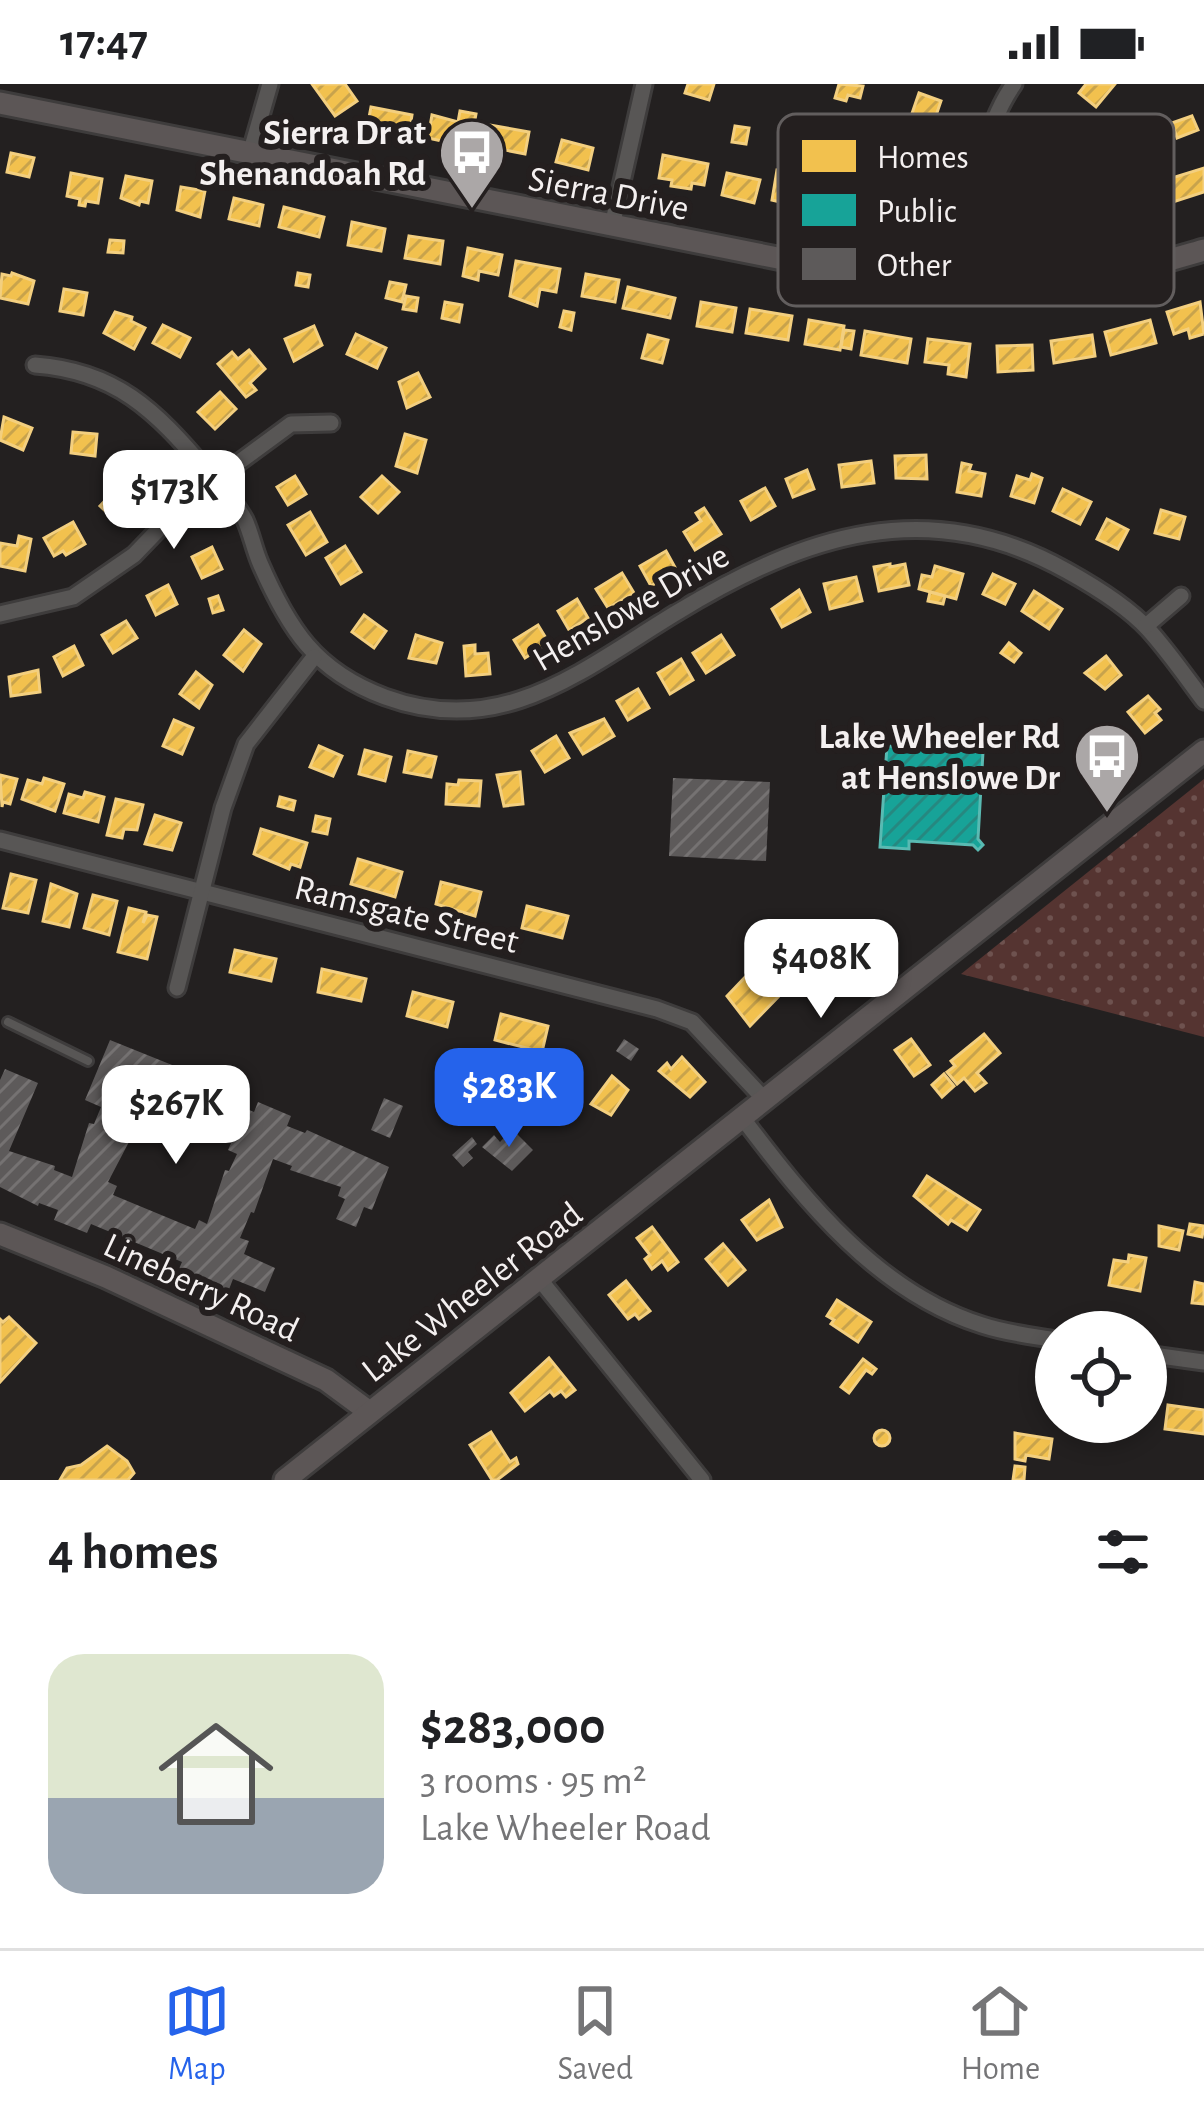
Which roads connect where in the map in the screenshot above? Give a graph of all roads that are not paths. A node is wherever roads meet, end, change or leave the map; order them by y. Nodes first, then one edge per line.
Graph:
1 (270, 84) edge
2 (644, 84) edge
3 (1014, 84) edge
4 (0, 103) edge
5 (999, 114) edge
6 (250, 154) junction
7 (612, 226) junction
8 (1204, 250) edge
9 (778, 258) edge
10 (1174, 258) edge
11 (35, 365) dead end
12 (331, 422) dead end
13 (216, 481) junction
14 (1180, 596) dead end
15 (0, 614) edge
16 (1146, 626) junction
17 (314, 657) junction
18 (1204, 700) edge
19 (1204, 751) edge
20 (0, 840) edge
21 (204, 892) junction
22 (177, 988) dead end
23 (8, 1022) dead end
24 (88, 1061) dead end
25 (766, 1101) junction
26 (744, 1120) junction
27 (0, 1234) edge
28 (541, 1281) junction
29 (1035, 1336) edge
30 (1167, 1357) edge
31 (1204, 1362) edge
32 (368, 1411) junction
33 (285, 1480) edge
34 (702, 1480) edge

1 - 6 street
2 - 7 street
3 - 5 street
4 - 6 street, Sierra Drive
6 - 7 street, Sierra Drive
7 - 9 street, Sierra Drive
8 - 10 street, Sierra Drive
11 - 13 street, Henslowe Drive
12 - 13 street
13 - 15 street
13 - 17 street, Henslowe Drive
14 - 16 street
16 - 17 street, Henslowe Drive
16 - 18 street, Henslowe Drive
17 - 21 street
19 - 25 street, Lake Wheeler Road
20 - 21 street, Ramsgate Street
21 - 22 street
21 - 25 street, Ramsgate Street
23 - 24 lane
25 - 26 street, Lake Wheeler Road
26 - 28 street, Lake Wheeler Road
26 - 29 street
27 - 32 street, Lineberry Road
28 - 32 street, Lake Wheeler Road
28 - 34 street
30 - 31 street
32 - 33 street, Lake Wheeler Road

